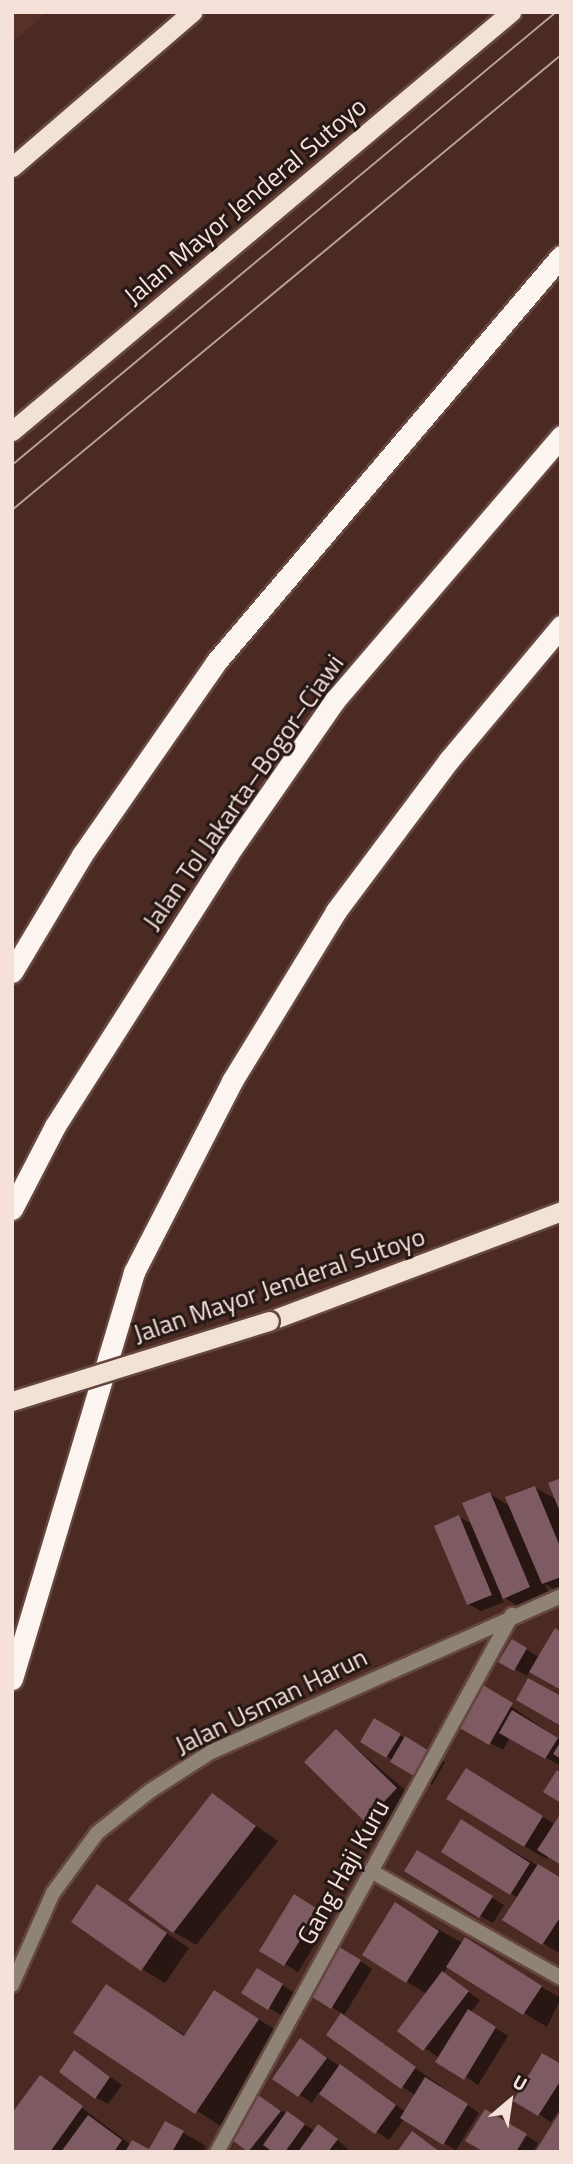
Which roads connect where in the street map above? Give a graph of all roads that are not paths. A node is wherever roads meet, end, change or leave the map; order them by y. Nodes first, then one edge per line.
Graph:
1 (192, 12) edge
2 (511, 12) edge
3 (12, 167) edge
4 (561, 256) edge
5 (12, 431) edge
6 (561, 436) edge
7 (561, 626) edge
8 (12, 972) edge
9 (12, 1209) edge
10 (561, 1211) edge
11 (12, 1401) edge
12 (561, 1596) edge
13 (513, 1615) junction
14 (12, 1679) edge
15 (371, 1871) junction
16 (561, 1978) edge
17 (12, 1985) edge
18 (217, 2152) edge

1 - 3 highway
2 - 5 highway, Jalan Mayor Jenderal Sutoyo
4 - 8 highway
6 - 9 highway, Jalan Tol Jakarta–Bogor–Ciawi
7 - 14 highway
10 - 11 highway, Jalan Mayor Jenderal Sutoyo, bridge
12 - 13 street, Jalan Usman Harun
13 - 15 street, Gang Haji Kuru
13 - 17 street, Jalan Usman Harun
15 - 16 street
15 - 18 street, Gang Haji Kuru

